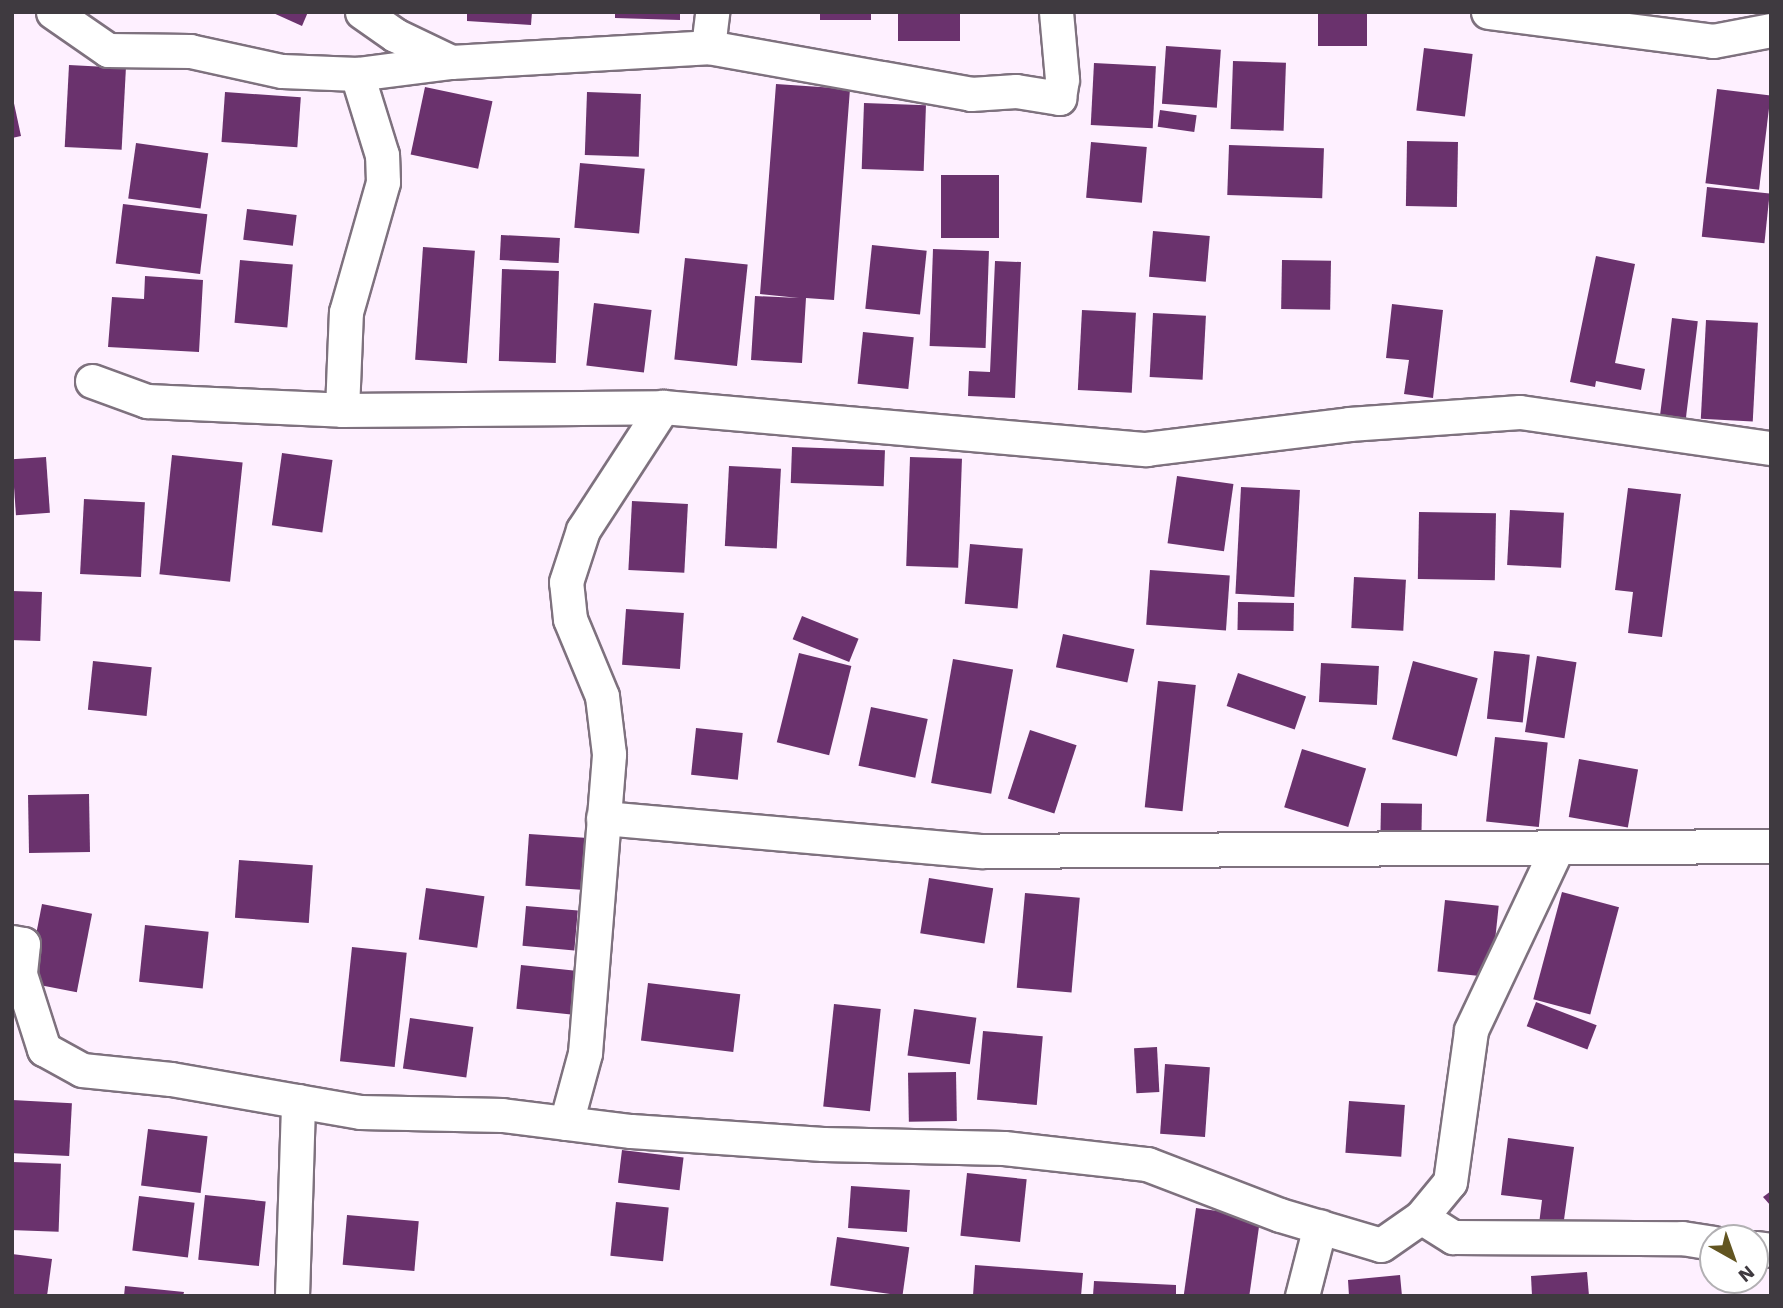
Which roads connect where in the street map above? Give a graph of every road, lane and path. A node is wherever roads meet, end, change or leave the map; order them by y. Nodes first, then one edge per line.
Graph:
1 (52, 12) edge
2 (362, 12) edge
3 (712, 12) edge
4 (1056, 12) edge
5 (1488, 12) edge
6 (1771, 30) edge
7 (708, 47) junction
8 (451, 62) junction
9 (357, 74) junction
10 (92, 382) dead end
11 (663, 407) junction
12 (342, 410) junction
13 (1771, 448) edge
14 (603, 818) junction
15 (1771, 846) edge
16 (1557, 848) junction
17 (12, 942) edge
18 (298, 1101) junction
19 (566, 1123) junction
20 (1421, 1217) junction
21 (1320, 1226) junction
22 (1699, 1242) edge
23 (292, 1296) edge
24 (1302, 1296) edge

1 - 9 street
2 - 8 street
3 - 7 street
4 - 7 street
5 - 6 street
7 - 8 street
8 - 9 street
9 - 12 street
10 - 12 street
11 - 12 street
11 - 13 street
11 - 14 street
14 - 16 street
14 - 19 street
15 - 16 street
16 - 20 street
17 - 18 street
18 - 19 street
18 - 23 street
19 - 21 street
20 - 21 street
20 - 22 street
21 - 24 street

